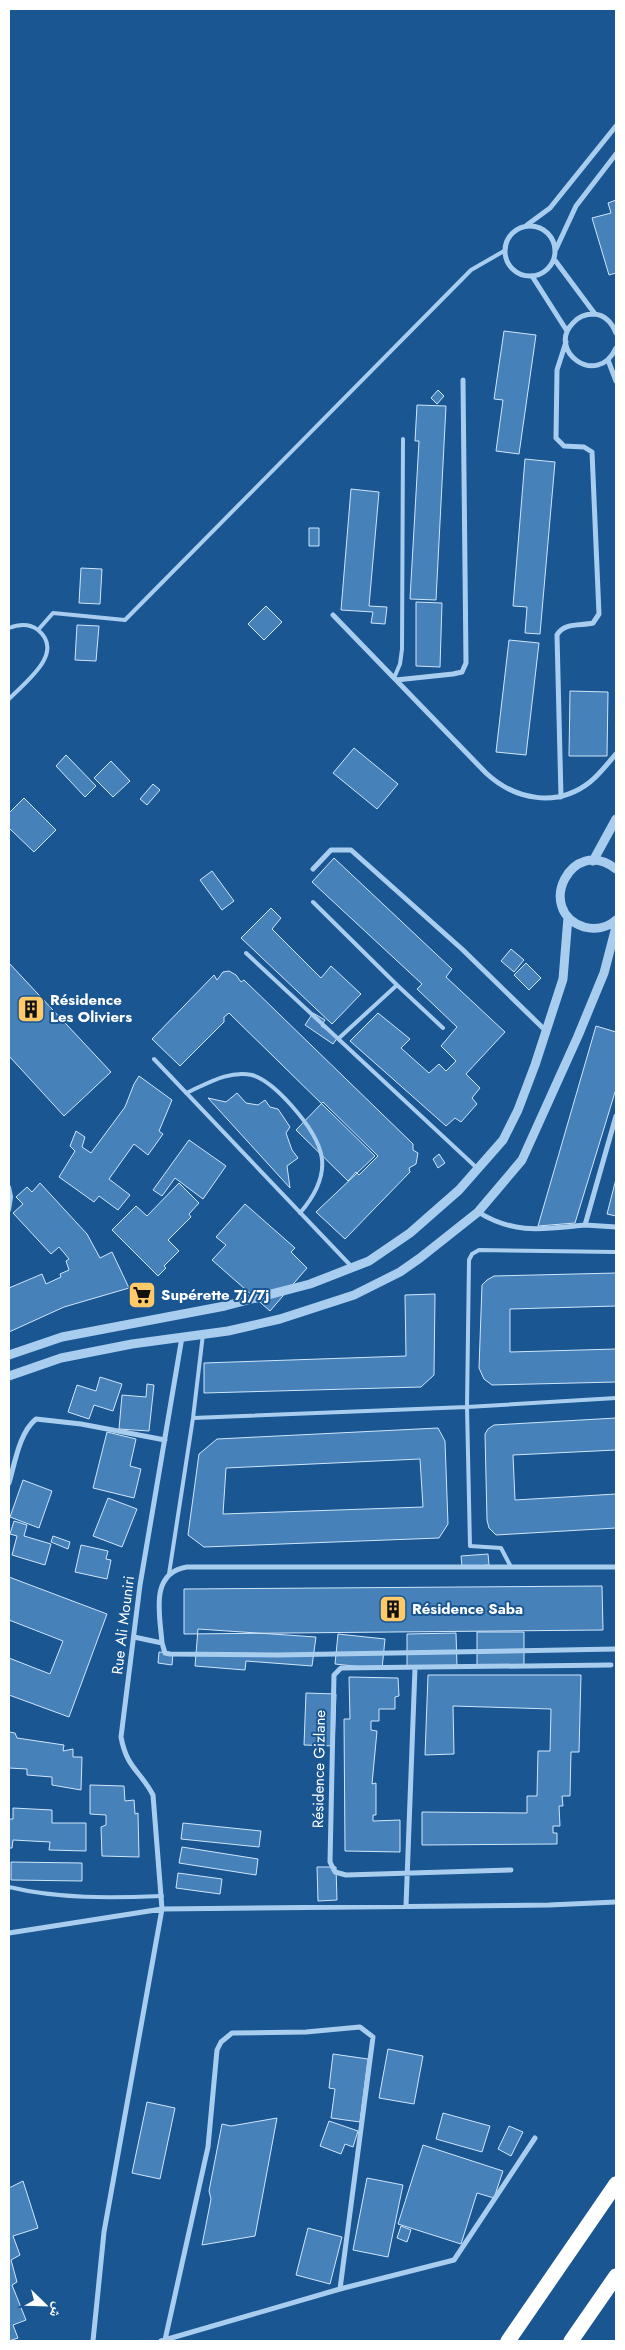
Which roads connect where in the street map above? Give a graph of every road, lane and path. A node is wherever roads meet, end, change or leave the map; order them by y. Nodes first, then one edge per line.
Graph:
1 (616, 126) edge
2 (616, 154) edge
3 (526, 226) junction
4 (504, 250) junction
5 (555, 250) junction
6 (554, 260) junction
7 (532, 276) junction
8 (595, 314) junction
9 (567, 331) junction
10 (616, 333) edge
11 (566, 342) junction
12 (616, 348) edge
13 (615, 354) edge
14 (608, 360) junction
15 (463, 380) dead end
16 (616, 381) edge
17 (403, 439) dead end
18 (333, 615) dead end
19 (9, 628) edge
20 (38, 630) junction
21 (395, 679) junction
22 (9, 699) edge
23 (616, 754) edge
24 (561, 797) junction
25 (616, 819) edge
26 (593, 860) junction
27 (313, 868) dead end
28 (616, 869) edge
29 (313, 902) dead end
30 (568, 917) junction
31 (616, 920) edge
32 (616, 927) edge
33 (246, 953) dead end
34 (396, 985) junction
35 (443, 1028) dead end
36 (547, 1032) junction
37 (338, 1039) junction
38 (154, 1059) dead end
39 (186, 1092) junction
40 (616, 1116) edge
41 (478, 1169) junction
42 (9, 1187) edge
43 (9, 1210) edge
44 (478, 1212) junction
45 (300, 1213) junction
46 (585, 1226) junction
47 (616, 1227) edge
48 (616, 1252) edge
49 (352, 1267) junction
50 (203, 1334) junction
51 (182, 1337) junction
52 (9, 1355) edge
53 (9, 1376) edge
54 (616, 1398) edge
55 (467, 1407) junction
56 (193, 1418) junction
57 (165, 1440) junction
58 (9, 1483) edge
59 (511, 1567) junction
60 (616, 1567) edge
61 (169, 1574) junction
62 (134, 1637) junction
63 (162, 1643) junction
64 (616, 1649) edge
65 (611, 1665) dead end
66 (415, 1668) junction
67 (511, 1870) dead end
68 (407, 1872) junction
69 (9, 1887) edge
70 (162, 1896) junction
71 (616, 1902) edge
72 (406, 1906) junction
73 (162, 1910) junction
74 (9, 1933) edge
75 (535, 2138) dead end
76 (616, 2184) edge
77 (616, 2276) edge
78 (340, 2289) junction
79 (163, 2340) edge
80 (93, 2341) edge
81 (508, 2341) edge
82 (571, 2341) edge

1 - 3 street
2 - 5 street
3 - 4 street
3 - 5 street
4 - 7 street
4 - 20 lane
5 - 6 street
6 - 7 street
6 - 8 street
7 - 9 street
8 - 9 street
8 - 10 street
9 - 11 street
11 - 14 street
11 - 24 street
12 - 13 street
13 - 14 street
14 - 16 street
15 - 21 street
17 - 21 lane
18 - 21 street
19 - 20 lane
20 - 22 lane
21 - 24 street
23 - 24 street
25 - 26 street
26 - 28 street
26 - 30 street
27 - 36 street
29 - 34 lane
30 - 31 street
30 - 36 street
32 - 44 street
33 - 37 lane
34 - 35 lane
34 - 37 lane
36 - 41 street
37 - 41 lane
38 - 39 lane
39 - 45 lane
39 - 45 lane
40 - 46 street
41 - 49 street
42 - 43 lane
44 - 46 street
44 - 50 street
45 - 49 lane
46 - 47 street
48 - 55 lane
49 - 52 street
50 - 51 street
50 - 56 lane
51 - 53 street
51 - 57 street, Rue Ali Mouniri
54 - 55 lane
55 - 56 lane
55 - 59 lane
56 - 61 lane
57 - 58 street
57 - 62 street, Rue Ali Mouniri
59 - 60 street
59 - 61 street
61 - 63 street
62 - 63 street
62 - 70 street, Rue Ali Mouniri
63 - 64 street
65 - 66 street, Résidence Gizlane
66 - 68 street
66 - 68 street, Résidence Gizlane
67 - 68 street, Résidence Gizlane
68 - 72 street
69 - 70 lane
70 - 73 street, Rue Ali Mouniri
71 - 72 street
72 - 73 street
73 - 74 street
73 - 80 street, Rue Ali Mouniri
75 - 78 street
76 - 81 highway
77 - 82 highway
78 - 79 street
78 - 79 street

